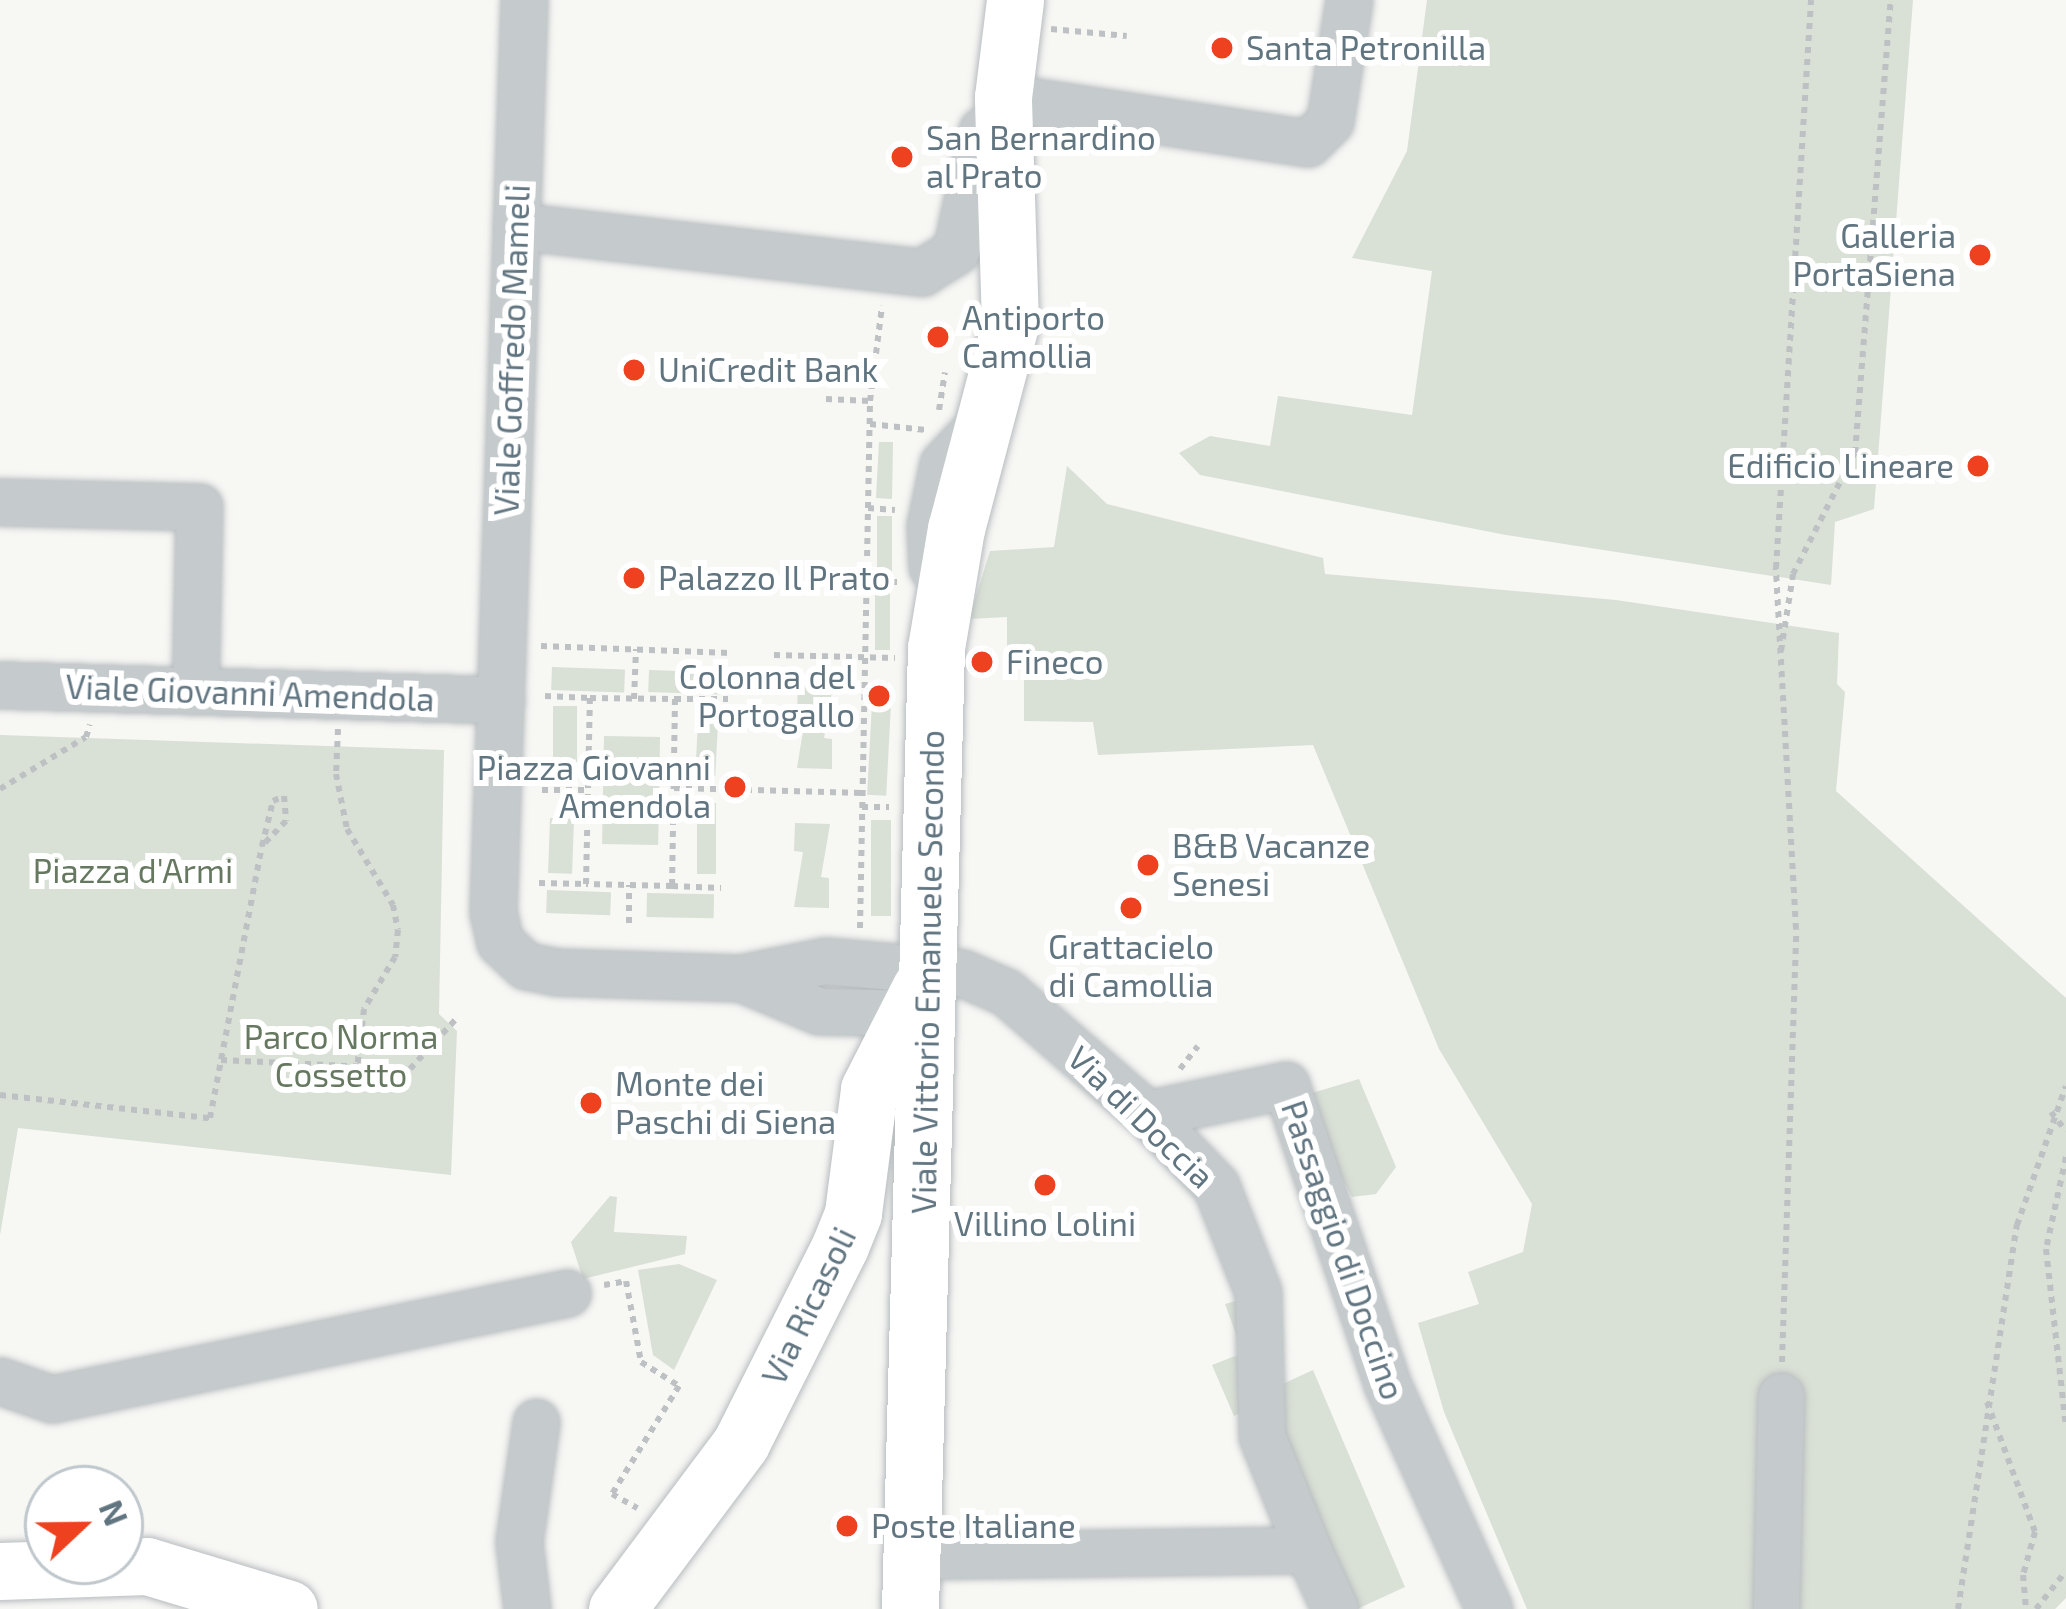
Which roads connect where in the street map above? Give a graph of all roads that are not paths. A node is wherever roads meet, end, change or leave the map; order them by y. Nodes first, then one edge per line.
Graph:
1 (524, 0) edge
2 (1349, 0) edge
3 (1026, 14) edge
4 (1003, 106) junction
5 (516, 226) junction
6 (1006, 344) junction
7 (988, 418) junction
8 (964, 497) junction
9 (0, 502) edge
10 (921, 589) junction
11 (0, 685) edge
12 (195, 691) junction
13 (523, 698) junction
14 (921, 999) junction
15 (1147, 1114) junction
16 (567, 1292) road end
17 (0, 1381) edge
18 (1781, 1396) road end
19 (536, 1422) dead end
20 (1308, 1550) junction
21 (0, 1571) edge
22 (911, 1583) edge
23 (290, 1609) edge
24 (527, 1609) edge
25 (617, 1609) edge
26 (1334, 1609) edge
27 (1489, 1609) edge
28 (1776, 1609) edge

1 - 5 street, Viale Goffredo Mameli
2 - 4 street
3 - 4 main road, Viale Vittorio Emanuele Secondo
4 - 5 street
4 - 6 main road, Viale Vittorio Emanuele Secondo
5 - 13 street, Viale Goffredo Mameli
6 - 7 main road, Viale Vittorio Emanuele Secondo
6 - 8 street
7 - 8 main road, Viale Vittorio Emanuele Secondo
7 - 10 street
8 - 10 main road, Viale Vittorio Emanuele Secondo
9 - 12 street
10 - 14 main road, Viale Vittorio Emanuele Secondo
11 - 12 street, Viale Giovanni Amendola
12 - 13 street, Viale Giovanni Amendola
13 - 14 street, Via di Doccia
14 - 15 street, Via di Doccia
14 - 22 main road, Viale Vittorio Emanuele Secondo
14 - 25 main road, Via Ricasoli
15 - 20 street, Via di Doccia
15 - 27 street, Passaggio di Doccino
16 - 17 street
18 - 28 street
19 - 24 street
20 - 22 street
20 - 26 street, Via di Doccia
21 - 23 main road

